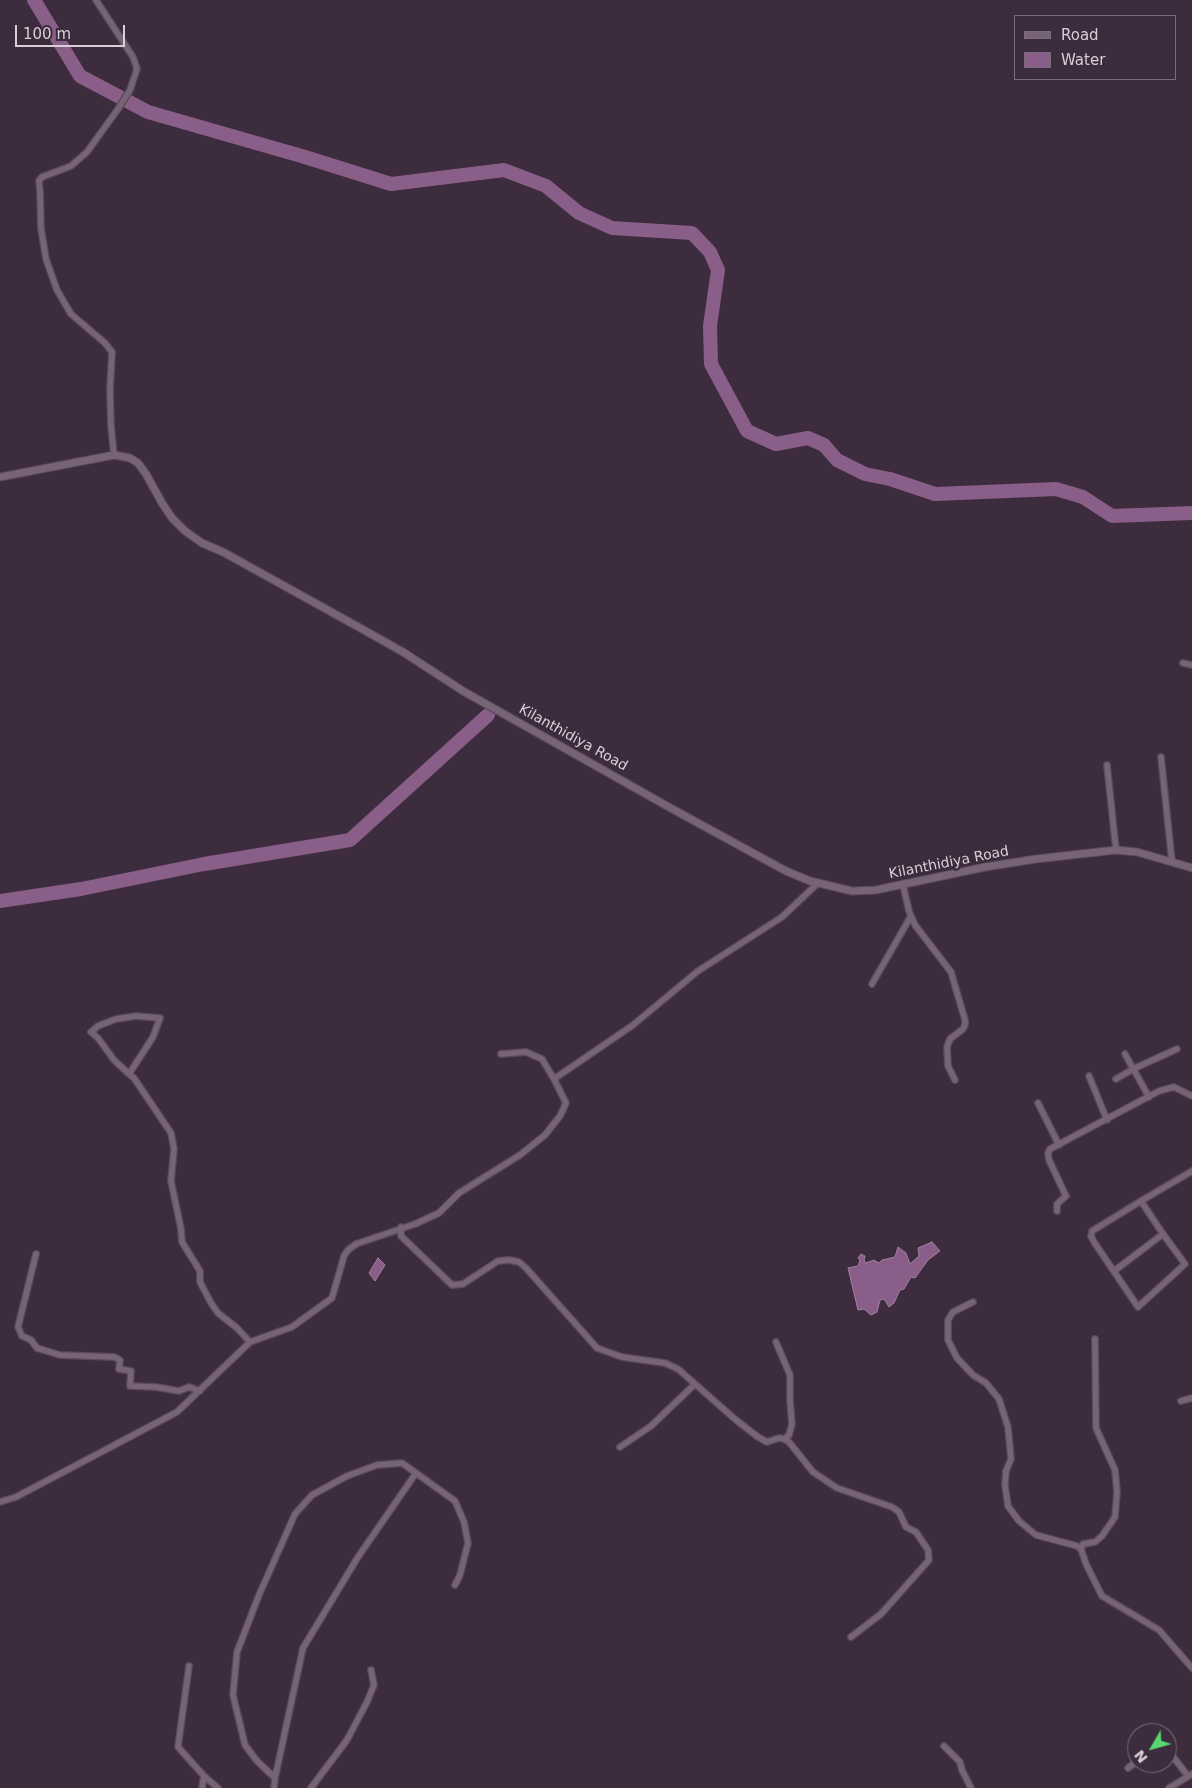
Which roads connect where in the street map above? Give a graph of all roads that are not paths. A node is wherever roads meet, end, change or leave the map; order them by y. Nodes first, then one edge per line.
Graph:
1 (96, 0) edge
2 (114, 454) junction
3 (0, 477) edge
4 (1183, 663) dead end
5 (1192, 665) edge
6 (1160, 757) dead end
7 (1107, 764) dead end
8 (1116, 850) junction
9 (1172, 862) junction
10 (1192, 868) edge
11 (818, 883) junction
12 (903, 885) junction
13 (911, 916) junction
14 (872, 984) dead end
15 (1177, 1049) dead end
16 (501, 1054) dead end
17 (1126, 1054) dead end
18 (1133, 1068) junction
19 (129, 1074) junction
20 (1089, 1076) dead end
21 (554, 1079) junction
22 (1116, 1079) dead end
23 (955, 1080) dead end
24 (1191, 1094) edge
25 (1149, 1097) junction
26 (1038, 1103) dead end
27 (1107, 1120) junction
28 (1059, 1145) junction
29 (1192, 1171) edge
30 (1142, 1201) junction
31 (1057, 1211) dead end
32 (401, 1227) junction
33 (1163, 1234) junction
34 (36, 1254) dead end
35 (1114, 1271) junction
36 (973, 1302) dead end
37 (1095, 1339) dead end
38 (250, 1342) junction
39 (776, 1342) dead end
40 (695, 1384) junction
41 (200, 1391) junction
42 (1192, 1398) edge
43 (1181, 1401) dead end
44 (784, 1439) junction
45 (620, 1447) dead end
46 (416, 1473) junction
47 (0, 1502) edge
48 (1081, 1549) junction
49 (455, 1585) dead end
50 (851, 1637) dead end
51 (189, 1666) dead end
52 (1192, 1668) edge
53 (371, 1670) dead end
54 (944, 1746) dead end
55 (1177, 1760) edge
56 (1190, 1775) edge
57 (204, 1776) junction
58 (275, 1778) junction
59 (202, 1788) edge
60 (218, 1788) edge
61 (274, 1788) edge
62 (311, 1788) edge
63 (971, 1788) edge
64 (1169, 1788) edge

1 - 2 street
2 - 3 street
2 - 11 street, Kilanthidiya Road
4 - 5 street
6 - 9 street
7 - 8 street
8 - 9 street, Kilanthidiya Road
8 - 12 street, Kilanthidiya Road
9 - 10 street, Kilanthidiya Road
11 - 12 street, Kilanthidiya Road
11 - 21 street
12 - 13 street
13 - 14 street
13 - 23 street
15 - 18 street
16 - 21 street
17 - 18 street
18 - 22 street
18 - 25 street
19 - 19 street
19 - 38 street
20 - 27 street
21 - 32 street
24 - 25 street
25 - 27 street
26 - 28 street
27 - 28 street
28 - 31 street
29 - 30 street
30 - 33 street
30 - 35 street
32 - 38 street
32 - 40 street
33 - 35 street
33 - 35 street
34 - 41 street
36 - 48 street
37 - 48 street
38 - 41 street
39 - 44 street
40 - 44 street
40 - 45 street
41 - 47 street
42 - 43 street
44 - 50 street
46 - 49 street
46 - 58 street
46 - 58 street
48 - 52 street
51 - 57 street
53 - 62 street
54 - 63 street
55 - 56 street
56 - 64 street
57 - 59 street
57 - 60 street
58 - 61 street

